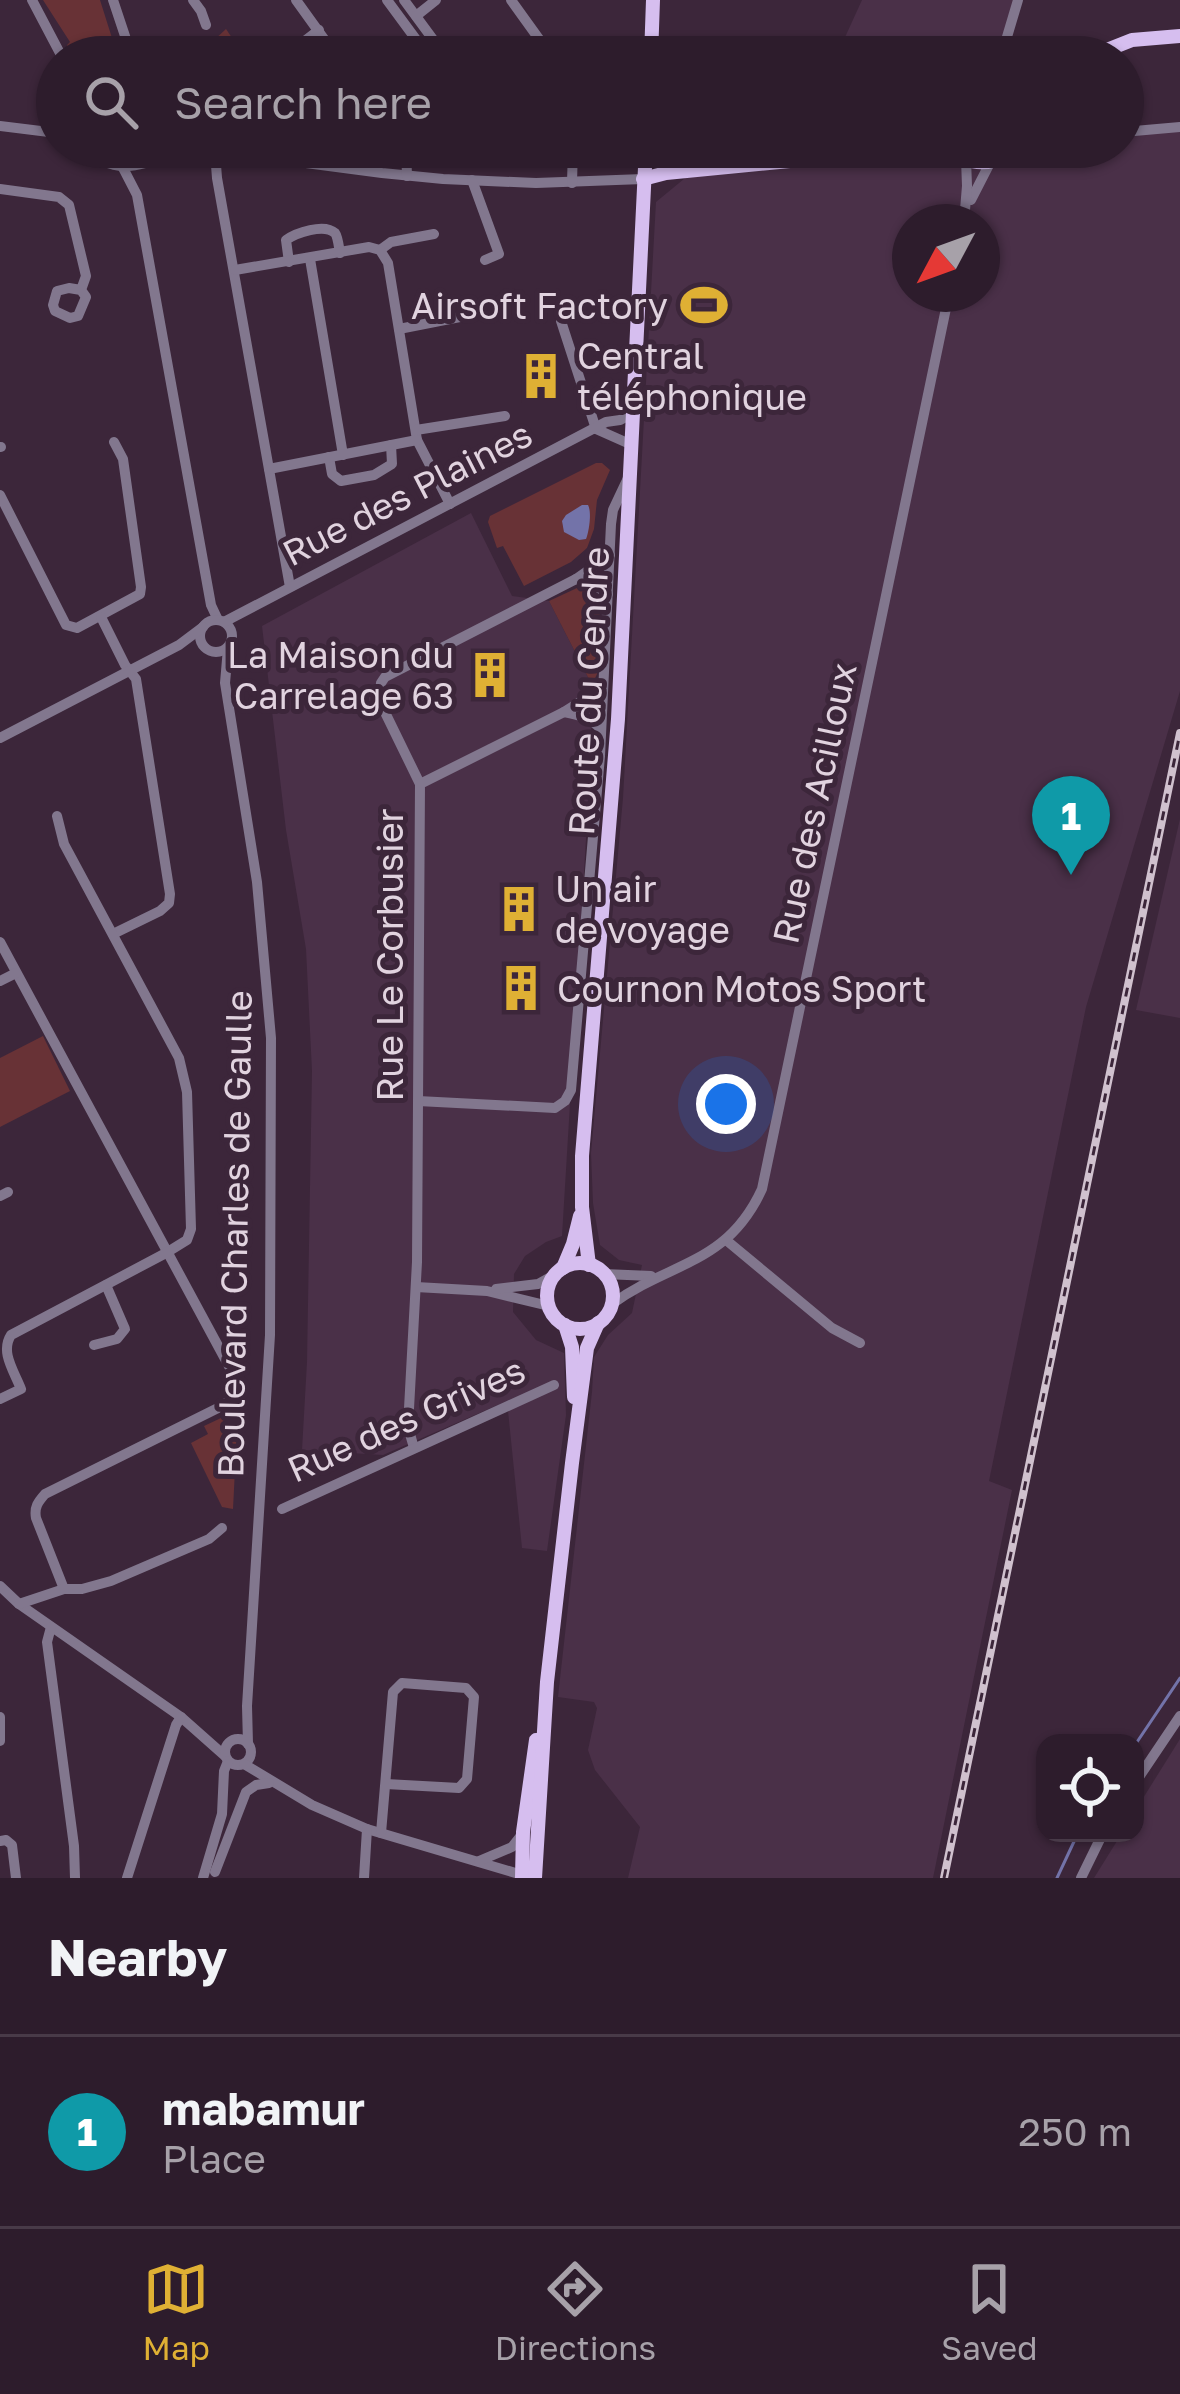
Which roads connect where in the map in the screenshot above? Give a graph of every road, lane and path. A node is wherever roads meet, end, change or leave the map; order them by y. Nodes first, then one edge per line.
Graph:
1 (32, 0) edge
2 (112, 0) edge
3 (193, 0) edge
4 (296, 0) edge
5 (387, 0) edge
6 (404, 0) edge
7 (436, 0) edge
8 (511, 0) edge
9 (653, 0) edge
10 (1018, 0) edge
11 (416, 16) junction
12 (206, 26) dead end
13 (319, 30) junction
14 (51, 36) edge
15 (125, 36) edge
16 (311, 36) edge
17 (323, 36) edge
18 (414, 36) edge
19 (431, 36) edge
20 (537, 36) edge
21 (652, 36) edge
22 (1008, 36) edge
23 (1180, 36) edge
24 (1144, 39) edge
25 (0, 126) edge
26 (1180, 127) edge
27 (1144, 130) edge
28 (36, 131) edge
29 (123, 168) edge
30 (144, 168) edge
31 (216, 168) edge
32 (343, 168) edge
33 (407, 168) edge
34 (573, 168) edge
35 (644, 168) edge
36 (719, 168) edge
37 (963, 168) edge
38 (988, 168) edge
39 (407, 176) junction
40 (643, 179) junction
41 (472, 181) junction
42 (572, 183) junction
43 (0, 189) edge
44 (137, 195) junction
45 (965, 204) edge
46 (970, 204) edge
47 (434, 234) dead end
48 (380, 250) junction
49 (340, 253) junction
50 (310, 259) junction
51 (485, 260) dead end
52 (289, 262) junction
53 (235, 270) junction
54 (81, 290) dead end
55 (564, 301) dead end
56 (945, 312) edge
57 (465, 316) dead end
58 (399, 329) junction
59 (633, 413) junction
60 (505, 416) dead end
61 (596, 430) junction
62 (416, 435) junction
63 (113, 442) dead end
64 (391, 445) junction
65 (632, 445) junction
66 (343, 454) junction
67 (329, 457) junction
68 (269, 469) junction
69 (631, 473) junction
70 (0, 495) edge
71 (450, 505) junction
72 (610, 554) junction
73 (576, 578) junction
74 (290, 587) junction
75 (608, 593) junction
76 (246, 611) junction
77 (101, 617) junction
78 (213, 623) junction
79 (230, 643) junction
80 (179, 645) junction
81 (205, 649) junction
82 (130, 671) junction
83 (225, 683) junction
84 (602, 688) junction
85 (564, 712) junction
86 (601, 730) junction
87 (0, 738) edge
88 (420, 784) junction
89 (57, 816) dead end
90 (113, 934) junction
91 (0, 942) edge
92 (16, 973) junction
93 (0, 981) edge
94 (418, 1101) junction
95 (582, 1207) junction
96 (726, 1240) junction
97 (166, 1253) junction
98 (590, 1264) junction
99 (559, 1271) junction
100 (604, 1274) junction
101 (661, 1275) junction
102 (106, 1285) junction
103 (416, 1287) junction
104 (487, 1291) junction
105 (612, 1304) junction
106 (549, 1306) junction
107 (598, 1323) junction
108 (565, 1325) junction
109 (860, 1343) dead end
110 (94, 1345) dead end
111 (554, 1385) dead end
112 (0, 1399) edge
113 (575, 1435) junction
114 (414, 1448) junction
115 (282, 1509) dead end
116 (222, 1528) dead end
117 (0, 1586) edge
118 (64, 1589) junction
119 (19, 1604) junction
120 (51, 1627) junction
121 (547, 1682) junction
122 (1180, 1716) edge
123 (0, 1717) edge
124 (184, 1720) junction
125 (0, 1741) edge
126 (242, 1749) junction
127 (226, 1759) junction
128 (1144, 1770) edge
129 (386, 1784) junction
130 (278, 1785) junction
131 (367, 1829) junction
132 (524, 1832) junction
133 (381, 1833) junction
134 (0, 1841) edge
135 (1099, 1842) edge
136 (476, 1862) junction
137 (208, 1875) edge
138 (522, 1877) edge
139 (16, 1878) edge
140 (74, 1878) edge
141 (127, 1878) edge
142 (364, 1878) edge
143 (536, 1878) edge
144 (1081, 1878) edge

1 - 14 street
2 - 15 street
3 - 12 street
4 - 13 street
5 - 18 street
6 - 11 street
7 - 11 street
8 - 20 street
9 - 21 main road
10 - 22 street
11 - 19 street
13 - 16 street
13 - 17 street
23 - 24 main road
25 - 28 street
26 - 27 street
29 - 44 street
30 - 44 street
31 - 53 street
32 - 39 street
33 - 39 street
34 - 42 street
35 - 40 main road, Route du Cendre
36 - 40 main road
37 - 45 street
38 - 46 street
39 - 41 street
40 - 42 street
40 - 59 main road, Route du Cendre
41 - 42 street
41 - 51 street
43 - 54 street
44 - 78 street
47 - 48 street
48 - 49 street
48 - 58 street
49 - 50 street
49 - 52 street
50 - 52 street
50 - 66 street
52 - 53 street
53 - 68 street
55 - 61 street
56 - 96 street, Rue des Acilloux
57 - 58 street
58 - 62 street
59 - 61 street, Rue des Plaines
59 - 65 main road, Route du Cendre
60 - 62 street
61 - 65 street
61 - 71 street, Rue des Plaines
62 - 64 street
62 - 71 street
63 - 77 street
64 - 66 street
64 - 67 street
65 - 69 main road, Route du Cendre
66 - 67 street
67 - 68 street
68 - 74 street
69 - 72 street
69 - 95 main road, Route du Cendre
70 - 77 street
71 - 74 street, Rue des Plaines
72 - 73 street
72 - 75 street
73 - 75 street
73 - 88 street
74 - 76 street, Rue des Plaines
75 - 84 street
76 - 78 street, Rue des Plaines
76 - 79 street
77 - 82 street
78 - 79 street
78 - 80 street, Rue des Plaines
78 - 81 street
79 - 81 street
79 - 83 street, Boulevard Charles de Gaulle
80 - 81 street
80 - 82 street, Rue des Plaines
81 - 83 street, Boulevard Charles de Gaulle
82 - 87 street, Rue des Plaines
82 - 90 street
83 - 126 street, Boulevard Charles de Gaulle
84 - 85 street, Rue Le Corbusier
84 - 86 street
85 - 86 street
85 - 88 street, Rue Le Corbusier
86 - 94 street
88 - 94 street, Rue Le Corbusier
89 - 90 street
90 - 97 street
91 - 92 street
92 - 93 street
92 - 97 street
94 - 103 street, Rue Le Corbusier
95 - 98 main road, Route du Cendre
95 - 99 main road, Route du Cendre
96 - 101 street, Rue des Acilloux
96 - 109 street
97 - 102 street
97 - 118 street
98 - 99 main road
98 - 100 main road
99 - 104 street
99 - 106 main road
100 - 101 street, Rue des Acilloux
100 - 105 main road
101 - 105 street, Rue des Acilloux
102 - 110 street
102 - 112 street
103 - 104 street
103 - 114 street, Rue Le Corbusier
104 - 106 street
105 - 107 main road
106 - 108 main road
107 - 108 main road
107 - 113 main road
108 - 113 main road
111 - 114 street, Rue des Grives
113 - 121 main road
114 - 115 street, Rue des Grives
116 - 118 street
117 - 119 street
118 - 119 street
119 - 120 street
120 - 124 street
120 - 140 street
121 - 132 main road
121 - 143 main road
122 - 128 street
123 - 125 street
124 - 126 street
124 - 127 street
124 - 141 street
126 - 127 street, Boulevard Charles de Gaulle
126 - 127 street
126 - 130 street
127 - 137 street
129 - 129 street
129 - 133 street
130 - 131 street
130 - 137 street
131 - 133 street
131 - 142 street
132 - 136 street
132 - 138 main road
133 - 136 street
134 - 139 street
135 - 144 street
136 - 138 street
138 - 143 street

